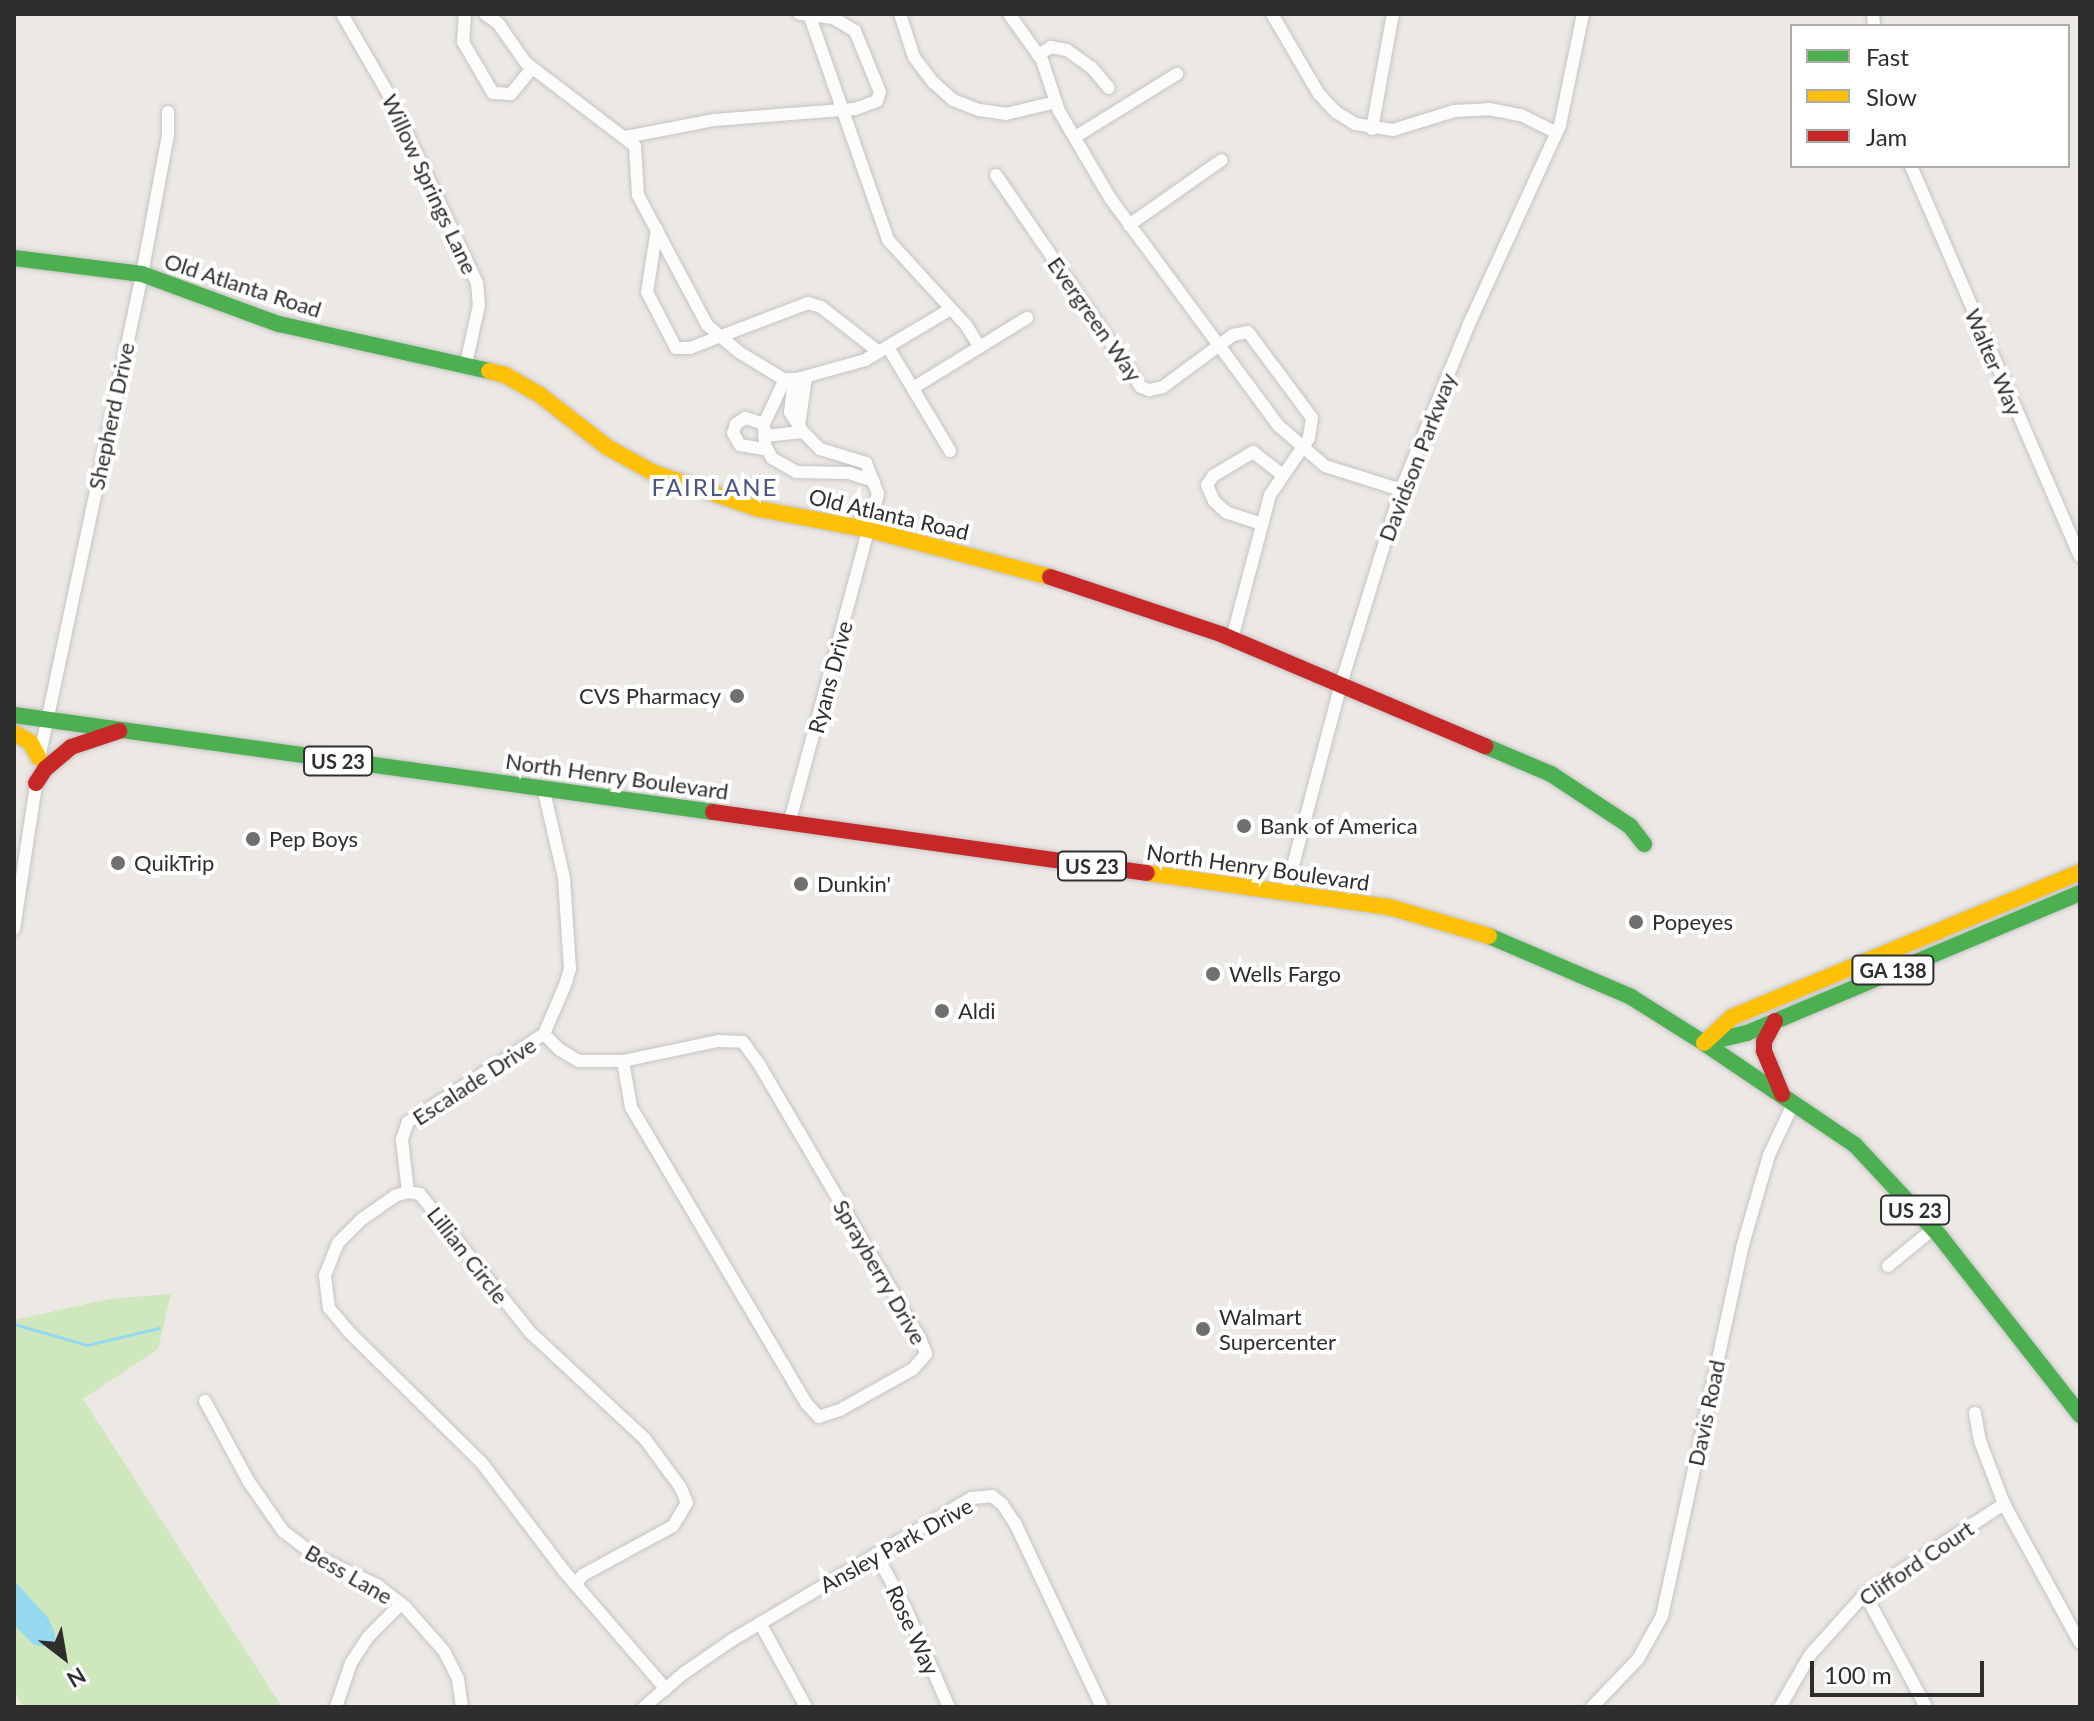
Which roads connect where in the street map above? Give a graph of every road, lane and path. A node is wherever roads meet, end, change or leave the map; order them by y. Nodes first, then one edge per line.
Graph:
1 (342, 14) edge
2 (465, 14) edge
3 (485, 14) edge
4 (806, 14) edge
5 (900, 14) edge
6 (1009, 14) edge
7 (1272, 14) edge
8 (1393, 14) edge
9 (1583, 14) edge
10 (1038, 55) junction
11 (532, 68) junction
12 (1177, 74) dead end
13 (1109, 88) dead end
14 (1056, 102) junction
15 (843, 111) junction
16 (168, 112) dead end
17 (1372, 129) junction
18 (1557, 133) junction
19 (626, 137) junction
20 (1075, 137) junction
21 (1222, 160) dead end
22 (1912, 168) edge
23 (996, 175) dead end
24 (1129, 225) junction
25 (657, 229) junction
26 (14, 258) edge
27 (142, 274) junction
28 (951, 309) junction
29 (1027, 318) dead end
30 (717, 336) junction
31 (1219, 346) junction
32 (980, 347) junction
33 (884, 349) junction
34 (466, 364) junction
35 (795, 379) junction
36 (913, 388) junction
37 (801, 429) junction
38 (764, 430) junction
39 (1302, 447) junction
40 (767, 450) junction
41 (950, 451) dead end
42 (1282, 475) junction
43 (874, 481) junction
44 (1401, 490) junction
45 (1262, 524) junction
46 (870, 530) junction
47 (2080, 556) edge
48 (1232, 639) junction
49 (1341, 684) junction
50 (14, 715) edge
51 (46, 719) junction
52 (124, 730) junction
53 (14, 733) edge
54 (39, 758) junction
55 (36, 783) junction
56 (543, 787) junction
57 (789, 824) junction
58 (1644, 844) dead end
59 (2080, 872) edge
60 (1286, 892) junction
61 (2080, 893) edge
62 (14, 929) edge
63 (1775, 1021) junction
64 (544, 1034) junction
65 (1704, 1043) junction
66 (623, 1061) junction
67 (1788, 1098) junction
68 (408, 1192) junction
69 (1933, 1229) junction
70 (1888, 1266) dead end
71 (205, 1401) dead end
72 (1975, 1413) dead end
73 (2080, 1415) edge
74 (2004, 1504) junction
75 (876, 1554) junction
76 (576, 1583) junction
77 (1865, 1594) junction
78 (401, 1604) junction
79 (760, 1623) junction
80 (2080, 1643) edge
81 (666, 1689) junction
82 (336, 1707) edge
83 (462, 1707) edge
84 (644, 1707) edge
85 (806, 1707) edge
86 (949, 1707) edge
87 (1102, 1707) edge
88 (1592, 1707) edge
89 (1780, 1707) edge
90 (1926, 1707) edge

1 - 34 street, Willow Springs Lane
2 - 11 street
3 - 11 street
4 - 15 street
4 - 15 street
5 - 14 street
6 - 10 street
7 - 17 street
8 - 17 street
9 - 18 street, Davidson Parkway
10 - 13 street
10 - 14 street
11 - 19 street
12 - 20 street
14 - 20 street
15 - 19 street
15 - 28 street
16 - 27 street, Shepherd Drive
17 - 18 street
18 - 44 street, Davidson Parkway
19 - 25 street
20 - 24 street
21 - 24 street
22 - 47 street, Walter Way
23 - 31 street, Evergreen Way
24 - 31 street
25 - 30 street
25 - 30 street
26 - 27 main road, Old Atlanta Road
27 - 34 main road, Old Atlanta Road
27 - 51 street, Shepherd Drive
28 - 32 street
28 - 33 street
29 - 32 street
30 - 33 street
30 - 35 street
31 - 39 street
31 - 39 street, Evergreen Way
32 - 36 street
33 - 35 street
33 - 36 street
34 - 46 main road, Old Atlanta Road
35 - 37 street
35 - 38 street
36 - 41 street
37 - 38 street
37 - 43 street
38 - 40 street
38 - 40 street
39 - 42 street, Evergreen Way
39 - 44 street
40 - 43 street
42 - 45 street, Evergreen Way
42 - 45 street
43 - 46 street, Ryans Drive
44 - 49 street, Davidson Parkway
45 - 48 street, Evergreen Way
46 - 48 main road, Old Atlanta Road
46 - 57 street, Ryans Drive
48 - 49 main road, Old Atlanta Road
49 - 58 main road, Old Atlanta Road
49 - 60 street, Davidson Parkway
50 - 51 main road, North Henry Boulevard / US 23
51 - 52 main road, North Henry Boulevard / US 23
51 - 54 street, Shepherd Drive
52 - 55 main road
52 - 56 main road, North Henry Boulevard / US 23
53 - 54 main road
54 - 55 street, Shepherd Drive
55 - 62 street, Shepherd Drive
56 - 57 main road, North Henry Boulevard / US 23
56 - 64 street, Escalade Drive
57 - 60 main road, North Henry Boulevard / US 23
59 - 65 main road, GA 138
60 - 65 main road, North Henry Boulevard / US 23
61 - 63 main road, GA 138
63 - 65 main road, GA 138
63 - 67 main road
64 - 66 street, Sprayberry Drive
64 - 68 street, Escalade Drive
65 - 67 main road, North Henry Boulevard / US 23
66 - 66 street, Sprayberry Drive
67 - 69 main road, North Henry Boulevard / US 23
67 - 88 street, Davis Road
68 - 76 street, Lillian Circle
68 - 76 street, Lillian Circle
69 - 70 street
69 - 73 main road, North Henry Boulevard / US 23
71 - 78 street, Bess Lane
72 - 74 street
74 - 77 street, Clifford Court
74 - 80 street
75 - 79 street, Ansley Park Drive
75 - 86 street, Rose Way
75 - 87 street, Ansley Park Drive
76 - 81 street, Lillian Circle
77 - 89 street, Clifford Court
77 - 90 street
78 - 82 street
78 - 83 street, Bess Lane
79 - 81 street, Ansley Park Drive
79 - 85 street
81 - 84 street, Ansley Park Drive

